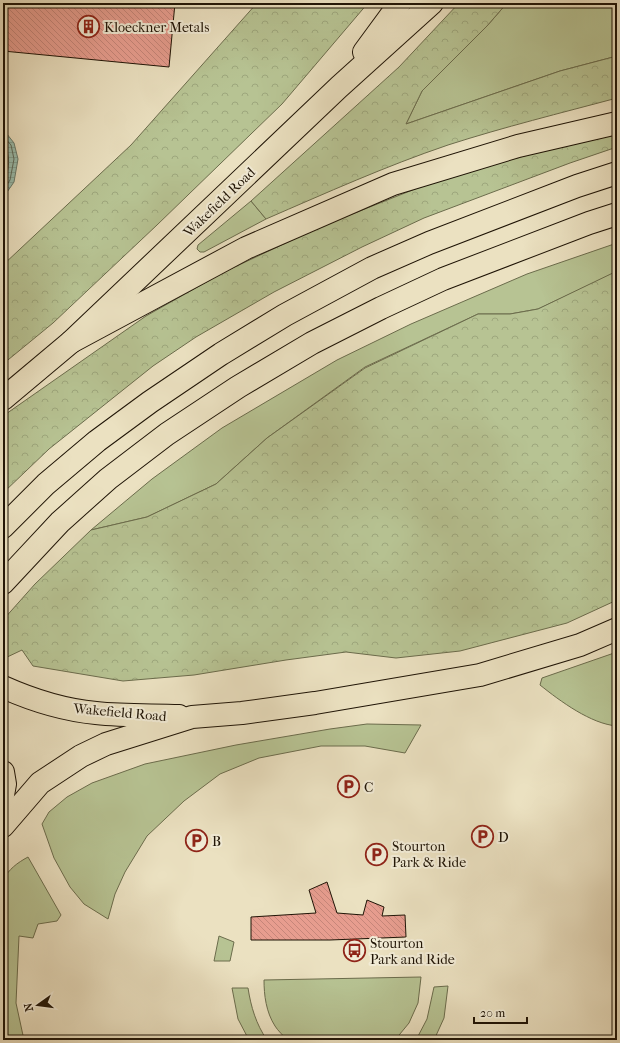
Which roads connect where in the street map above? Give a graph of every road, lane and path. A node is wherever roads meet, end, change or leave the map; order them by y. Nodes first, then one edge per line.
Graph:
1 (400, 3) edge
2 (432, 3) edge
3 (339, 87) junction
4 (617, 123) edge
5 (617, 173) edge
6 (617, 214) edge
7 (71, 342) junction
8 (3, 399) edge
9 (3, 527) edge
10 (3, 584) edge
11 (617, 629) edge
12 (3, 686) edge
13 (192, 717) junction
14 (3, 772) edge
15 (3, 795) edge
16 (3, 826) edge

1 - 3 main road
2 - 3 main road, Wakefield Road
3 - 7 main road, Wakefield Road
4 - 7 main road
5 - 9 main road
6 - 10 main road
7 - 8 main road, Wakefield Road
11 - 13 main road
12 - 13 main road, Wakefield Road
13 - 16 main road
14 - 15 main road

